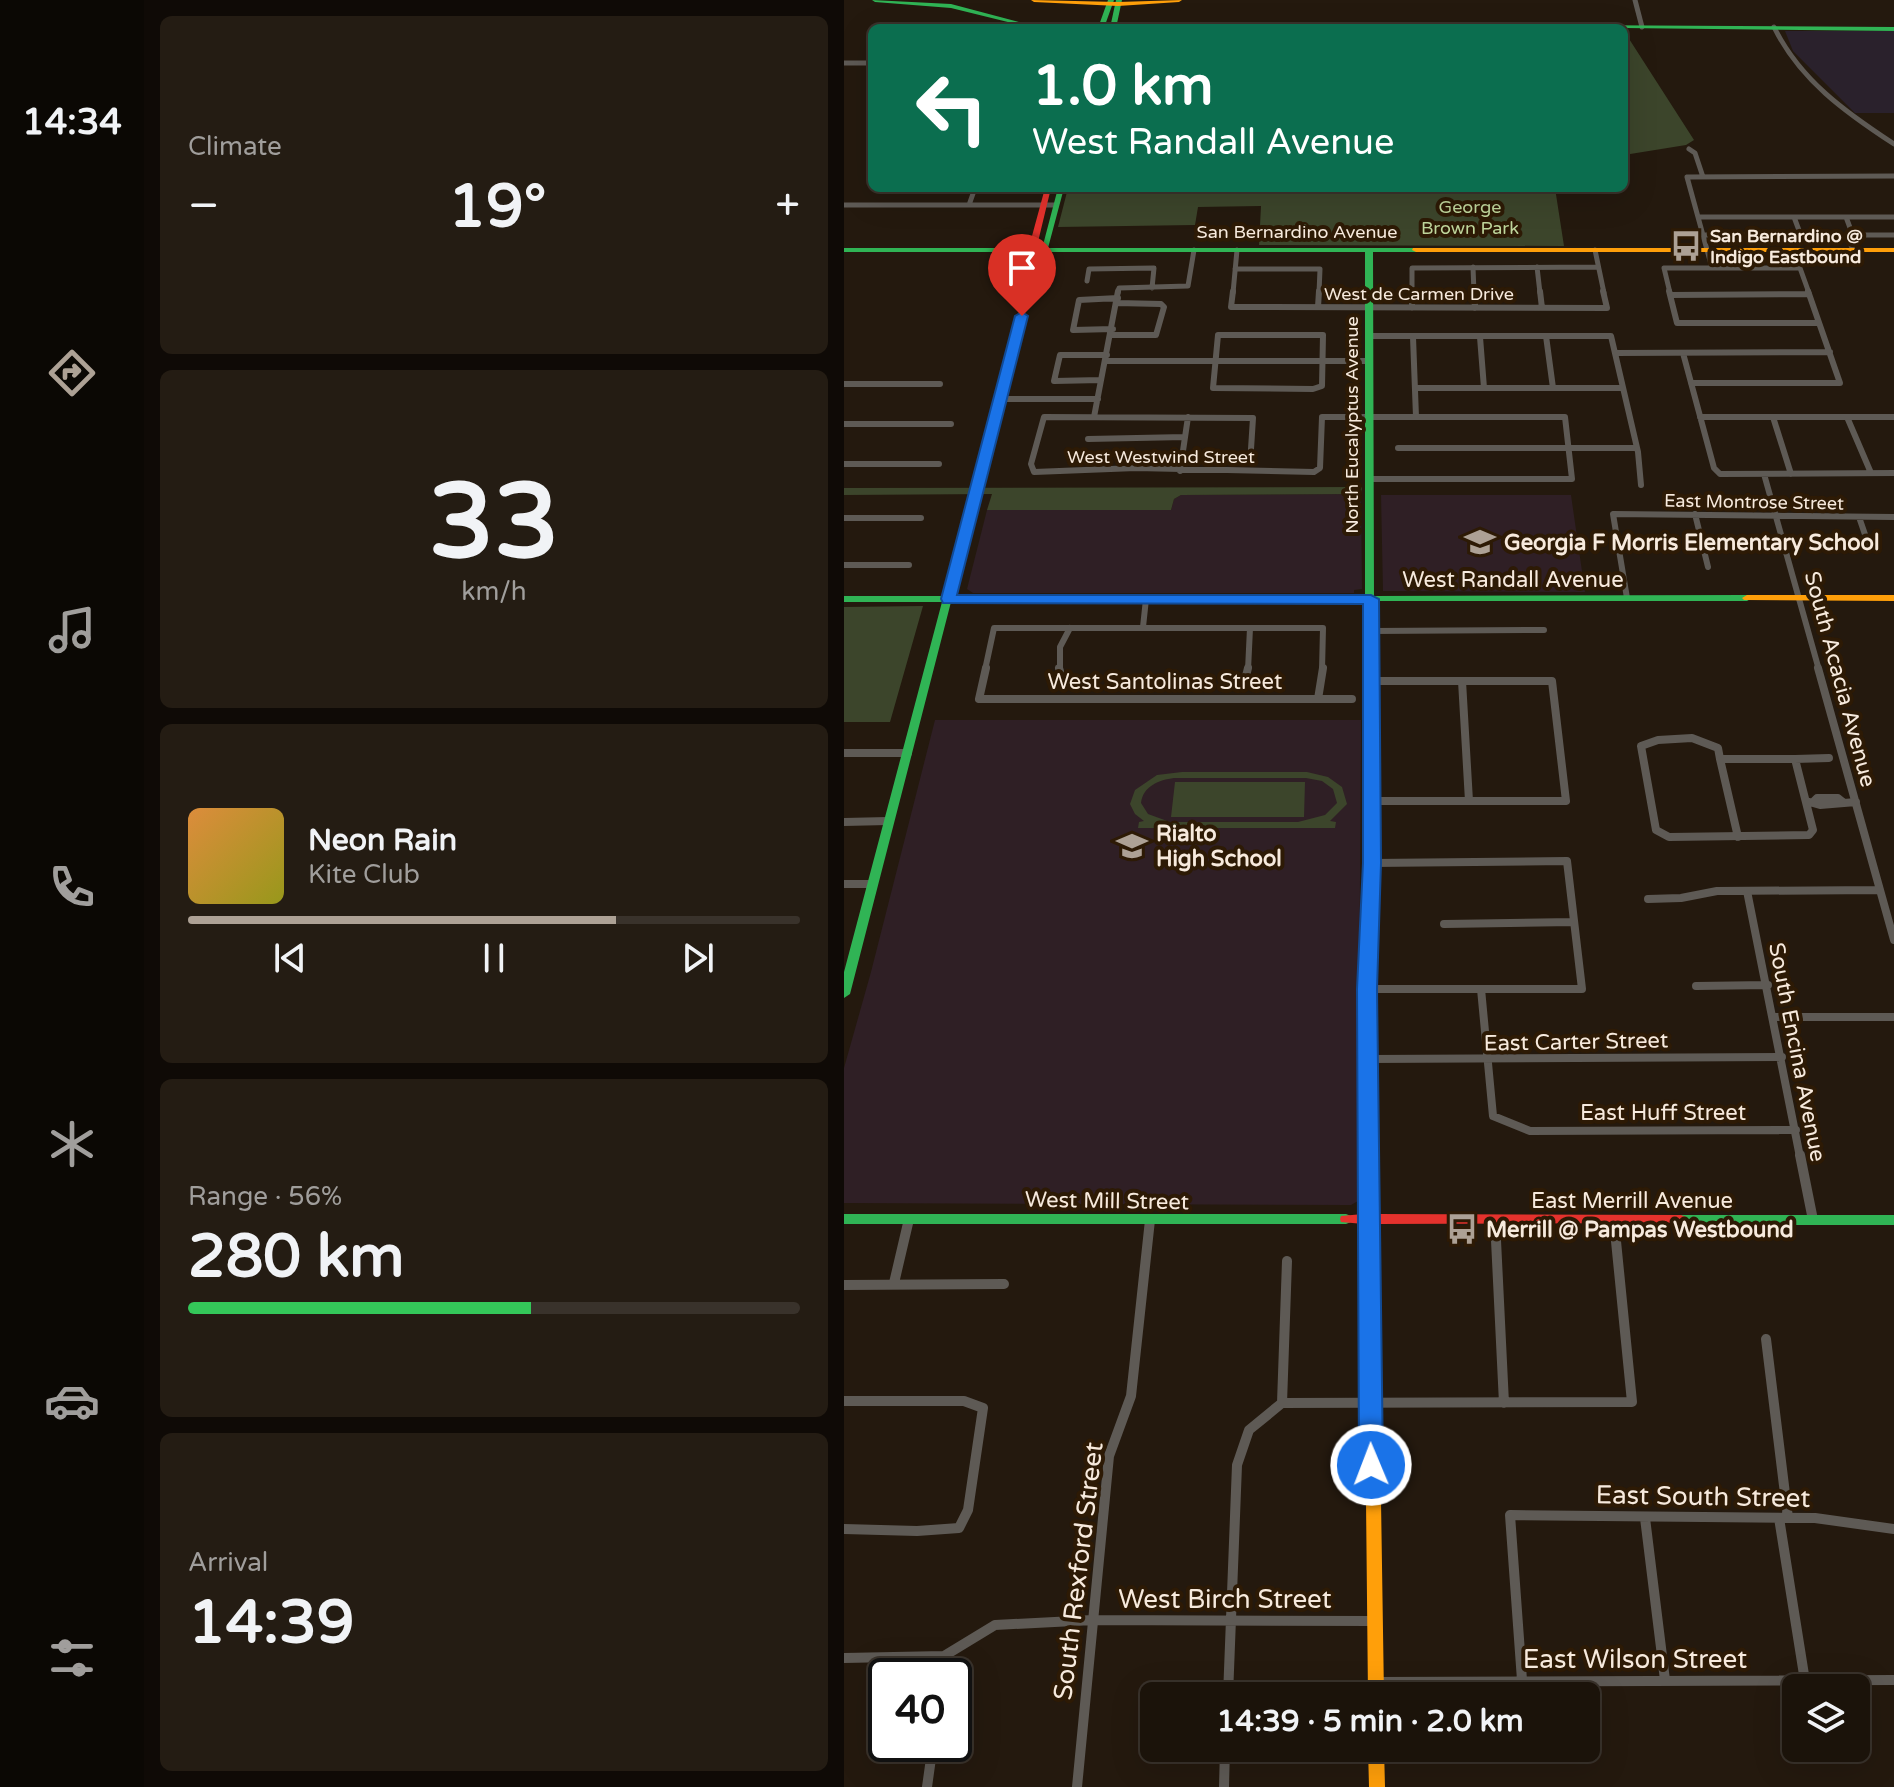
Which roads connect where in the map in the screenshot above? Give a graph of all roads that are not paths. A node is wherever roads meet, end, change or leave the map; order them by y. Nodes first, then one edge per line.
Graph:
1 (875, 0) edge
2 (1034, 0) edge
3 (1179, 0) edge
4 (1635, 0) edge
5 (1114, 2) edge
6 (1023, 24) edge
7 (1103, 24) edge
8 (1113, 24) edge
9 (1628, 27) edge
10 (1642, 27) junction
11 (1774, 27) junction
12 (1894, 27) edge
13 (844, 63) edge
14 (868, 63) edge
15 (1894, 144) edge
16 (1689, 149) dead end
17 (1894, 176) edge
18 (1703, 177) junction
19 (974, 192) edge
20 (1048, 192) edge
21 (1058, 192) edge
22 (844, 205) edge
23 (969, 205) junction
24 (1050, 205) junction
25 (1698, 217) junction
26 (1794, 217) junction
27 (1846, 217) junction
28 (1894, 217) edge
29 (1702, 235) junction
30 (1851, 235) junction
31 (1894, 235) edge
32 (844, 250) edge
33 (1038, 250) junction
34 (1194, 250) junction
35 (1237, 250) junction
36 (1369, 250) junction
37 (1595, 250) junction
38 (1706, 250) junction
39 (1856, 250) junction
40 (1894, 250) edge
41 (1473, 267) junction
42 (1537, 267) junction
43 (1598, 267) junction
44 (1712, 268) junction
45 (1235, 269) junction
46 (1087, 281) dead end
47 (1152, 288) junction
48 (1809, 294) junction
49 (1670, 295) junction
50 (1118, 301) junction
51 (1318, 307) junction
52 (1369, 307) junction
53 (1412, 308) junction
54 (1475, 308) junction
55 (1542, 308) junction
56 (1819, 323) junction
57 (1112, 332) junction
58 (1370, 336) junction
59 (1546, 336) junction
60 (1413, 337) junction
61 (1480, 337) junction
62 (1830, 352) junction
63 (1615, 353) junction
64 (1683, 353) junction
65 (1106, 358) junction
66 (1216, 361) junction
67 (1322, 361) junction
68 (1370, 361) junction
69 (1101, 380) junction
70 (1691, 383) junction
71 (844, 384) edge
72 (940, 384) dead end
73 (1415, 388) junction
74 (1484, 388) junction
75 (1553, 388) junction
76 (1623, 388) junction
77 (1000, 399) junction
78 (1098, 399) junction
79 (1094, 417) junction
80 (1188, 417) junction
81 (1368, 417) junction
82 (1416, 417) junction
83 (1700, 417) junction
84 (1773, 417) junction
85 (1847, 417) junction
86 (1894, 417) edge
87 (844, 424) edge
88 (951, 424) dead end
89 (1185, 437) junction
90 (1088, 439) dead end
91 (1398, 448) dead end
92 (1569, 448) junction
93 (1637, 448) junction
94 (1251, 449) dead end
95 (844, 464) edge
96 (939, 464) dead end
97 (1180, 471) junction
98 (1871, 473) junction
99 (1894, 473) edge
100 (1764, 474) junction
101 (1791, 474) junction
102 (1371, 479) junction
103 (1641, 485) dead end
104 (1695, 514) junction
105 (1776, 517) junction
106 (1859, 517) junction
107 (1894, 517) edge
108 (844, 518) edge
109 (921, 518) dead end
110 (1870, 549) dead end
111 (844, 565) edge
112 (909, 565) dead end
113 (1708, 567) dead end
114 (1800, 597) junction
115 (1627, 598) junction
116 (1894, 598) edge
117 (844, 599) edge
118 (948, 599) junction
119 (1146, 599) junction
120 (1371, 599) junction
121 (1143, 627) junction
122 (1070, 628) junction
123 (1250, 628) junction
124 (1544, 630) dead end
125 (1372, 631) junction
126 (1245, 680) dead end
127 (1063, 681) dead end
128 (1372, 681) junction
129 (1462, 681) junction
130 (1318, 699) junction
131 (1352, 699) dead end
132 (844, 753) edge
133 (908, 753) junction
134 (1829, 758) dead end
135 (1720, 759) junction
136 (1795, 759) junction
137 (1372, 801) junction
138 (1469, 801) junction
139 (1810, 801) junction
140 (1856, 802) junction
141 (888, 821) junction
142 (844, 822) edge
143 (1738, 837) junction
144 (1372, 863) junction
145 (844, 884) edge
146 (873, 884) junction
147 (1880, 890) junction
148 (1747, 891) junction
149 (1648, 899) dead end
150 (1573, 922) junction
151 (1444, 924) dead end
152 (1892, 930) edge
153 (1894, 940) edge
154 (1768, 985) junction
155 (1696, 986) dead end
156 (1367, 989) junction
157 (1481, 989) junction
158 (844, 994) edge
159 (1774, 1017) junction
160 (1894, 1017) edge
161 (1782, 1057) junction
162 (1369, 1059) junction
163 (1486, 1060) junction
164 (1796, 1130) junction
165 (844, 1219) edge
166 (909, 1219) junction
167 (1150, 1220) junction
168 (1370, 1220) junction
169 (1495, 1220) junction
170 (1813, 1220) junction
171 (1894, 1220) edge
172 (1614, 1221) junction
173 (1287, 1261) dead end
174 (894, 1283) junction
175 (1004, 1284) dead end
176 (844, 1285) edge
177 (1766, 1339) dead end
178 (844, 1401) edge
179 (1282, 1403) junction
180 (1370, 1403) junction
181 (1504, 1403) junction
182 (1645, 1518) junction
183 (1784, 1518) junction
184 (844, 1529) edge
185 (1894, 1529) edge
186 (1093, 1620) junction
187 (1231, 1621) junction
188 (1374, 1621) junction
189 (944, 1656) joint
190 (844, 1658) edge
191 (1804, 1674) edge
192 (1522, 1680) junction
193 (1665, 1680) junction
194 (1870, 1680) edge
195 (1894, 1680) edge
196 (1782, 1681) edge
197 (1229, 1682) edge
198 (1376, 1682) joint
199 (930, 1762) edge
200 (1225, 1762) edge
201 (1376, 1762) edge
202 (927, 1787) edge
203 (1077, 1787) edge
204 (1224, 1787) edge
205 (1377, 1787) edge

1 - 6 main road
2 - 5 main road
3 - 5 main road
4 - 10 street
5 - 7 main road
5 - 8 main road
9 - 10 main road
10 - 11 main road
11 - 12 main road
11 - 15 street
13 - 14 street
16 - 18 street
17 - 18 street
18 - 25 street
19 - 23 street
20 - 24 main road
21 - 24 main road
22 - 23 street
23 - 24 street
24 - 33 main road
25 - 26 street
25 - 29 street
26 - 27 street
26 - 29 street
27 - 28 street
27 - 30 street
29 - 38 street
30 - 31 street
30 - 39 street
32 - 33 main road, San Bernardino Avenue
33 - 34 main road, San Bernardino Avenue
33 - 77 main road
34 - 35 main road, San Bernardino Avenue
34 - 47 street
35 - 36 main road, San Bernardino Avenue
35 - 45 street
36 - 37 main road, San Bernardino Avenue
36 - 52 main road, North Eucalyptus Avenue
37 - 38 main road, San Bernardino Avenue
37 - 43 street
38 - 39 main road, San Bernardino Avenue
38 - 44 street
39 - 40 main road, San Bernardino Avenue
41 - 42 street
41 - 53 street
41 - 54 street
42 - 43 street
42 - 55 street
43 - 55 street, West de Carmen Drive
44 - 48 street
44 - 49 street
45 - 51 street
45 - 51 street, West de Carmen Drive
46 - 47 street
47 - 50 street
48 - 49 street
48 - 56 street
49 - 56 street
50 - 57 street
50 - 57 street
50 - 57 street
51 - 52 street, West de Carmen Drive
52 - 53 street, West de Carmen Drive
52 - 58 main road, North Eucalyptus Avenue
53 - 54 street, West de Carmen Drive
54 - 55 street, West de Carmen Drive
56 - 62 street
57 - 65 street
58 - 60 street
58 - 68 main road, North Eucalyptus Avenue
59 - 61 street
59 - 63 street
59 - 75 street
60 - 61 street
60 - 73 street
61 - 74 street
62 - 64 street
62 - 70 street
63 - 64 street
63 - 76 street
64 - 70 street
65 - 66 street
65 - 69 street
65 - 69 street
66 - 67 street
66 - 67 street
66 - 67 street
67 - 68 street
68 - 81 main road, North Eucalyptus Avenue
69 - 78 street
70 - 83 street
71 - 72 street
73 - 74 street
73 - 82 street
74 - 75 street
75 - 76 street
76 - 93 street
77 - 78 street
77 - 118 main road
78 - 79 street
79 - 80 street
79 - 97 street, West Westwind Street
80 - 89 street
80 - 94 street
81 - 82 street
81 - 97 street, West Westwind Street
81 - 102 main road, North Eucalyptus Avenue
82 - 92 street
83 - 84 street
83 - 100 street
84 - 85 street
84 - 101 street
85 - 86 street
85 - 98 street
87 - 88 street
89 - 90 street
89 - 97 street
91 - 92 street
92 - 93 street
92 - 102 street
93 - 103 street
95 - 96 street
98 - 99 street
98 - 101 street
100 - 101 street
100 - 105 street, South Acacia Avenue
102 - 120 main road, North Eucalyptus Avenue
104 - 105 street, East Montrose Street
104 - 113 street
104 - 115 street, East Montrose Street
105 - 106 street, East Montrose Street
105 - 114 street, South Acacia Avenue
106 - 107 street, East Montrose Street
106 - 110 street
108 - 109 street
111 - 112 street
114 - 115 main road, West Randall Avenue
114 - 116 main road, West Randall Avenue
114 - 140 street, South Acacia Avenue
115 - 120 main road, West Randall Avenue
117 - 118 main road, West Randall Avenue
118 - 119 main road, West Randall Avenue
118 - 133 main road
119 - 120 main road, West Randall Avenue
119 - 121 street
120 - 125 main road, North Eucalyptus Avenue
121 - 122 street
121 - 123 street
122 - 127 street
122 - 130 street, West Santolinas Street
123 - 126 street
123 - 130 street
124 - 125 street
125 - 128 main road, North Eucalyptus Avenue
128 - 129 street
128 - 137 main road, North Eucalyptus Avenue
129 - 138 street
129 - 138 street
130 - 131 street, West Santolinas Street
132 - 133 street
133 - 141 main road
134 - 136 street
135 - 136 street
135 - 143 street
135 - 143 street
136 - 139 street
137 - 138 street
137 - 144 main road, North Eucalyptus Avenue
139 - 140 street
139 - 143 street
140 - 147 street, South Acacia Avenue
141 - 142 street
141 - 146 main road
144 - 150 street
144 - 156 main road, North Eucalyptus Avenue
145 - 146 street
146 - 158 main road
147 - 148 street
147 - 152 street, South Acacia Avenue
148 - 149 street
148 - 154 street, South Encina Avenue
150 - 151 street
150 - 157 street
152 - 153 street, South Acacia Avenue
154 - 155 street
154 - 159 street, South Encina Avenue
156 - 157 street
156 - 162 main road, North Eucalyptus Avenue
157 - 163 street
159 - 160 street
159 - 161 street, South Encina Avenue
161 - 163 street, East Carter Street
161 - 164 street, South Encina Avenue
162 - 163 street, East Carter Street
162 - 168 main road, North Eucalyptus Avenue
163 - 164 street, East Huff Street
164 - 170 street, South Encina Avenue
165 - 166 main road, West Mill Street
166 - 167 main road, West Mill Street
166 - 174 street
167 - 168 main road, West Mill Street
167 - 186 street, South Rexford Street
168 - 169 main road, East Merrill Avenue
168 - 180 main road, North Eucalyptus Avenue
169 - 172 main road, East Merrill Avenue
169 - 181 street
170 - 171 main road, East Merrill Avenue
170 - 172 main road, East Merrill Avenue
172 - 181 street
173 - 179 street
174 - 175 street
174 - 176 street
177 - 183 street
178 - 184 street
179 - 180 street
179 - 187 street
180 - 181 street
180 - 188 main road, North Eucalyptus Avenue
182 - 183 street, East South Street
182 - 192 street, East South Street
182 - 193 street
183 - 185 street, East South Street
183 - 191 street
186 - 187 street, West Birch Street
186 - 189 street, West Birch Street
186 - 203 street, South Rexford Street
187 - 188 street, West Birch Street
187 - 197 street
188 - 198 main road, North Eucalyptus Avenue
189 - 190 street
192 - 193 street, East Wilson Street
192 - 198 street, East Wilson Street
193 - 196 street, East Wilson Street
194 - 195 street, East Wilson Street
199 - 202 street
200 - 204 street
201 - 205 main road

